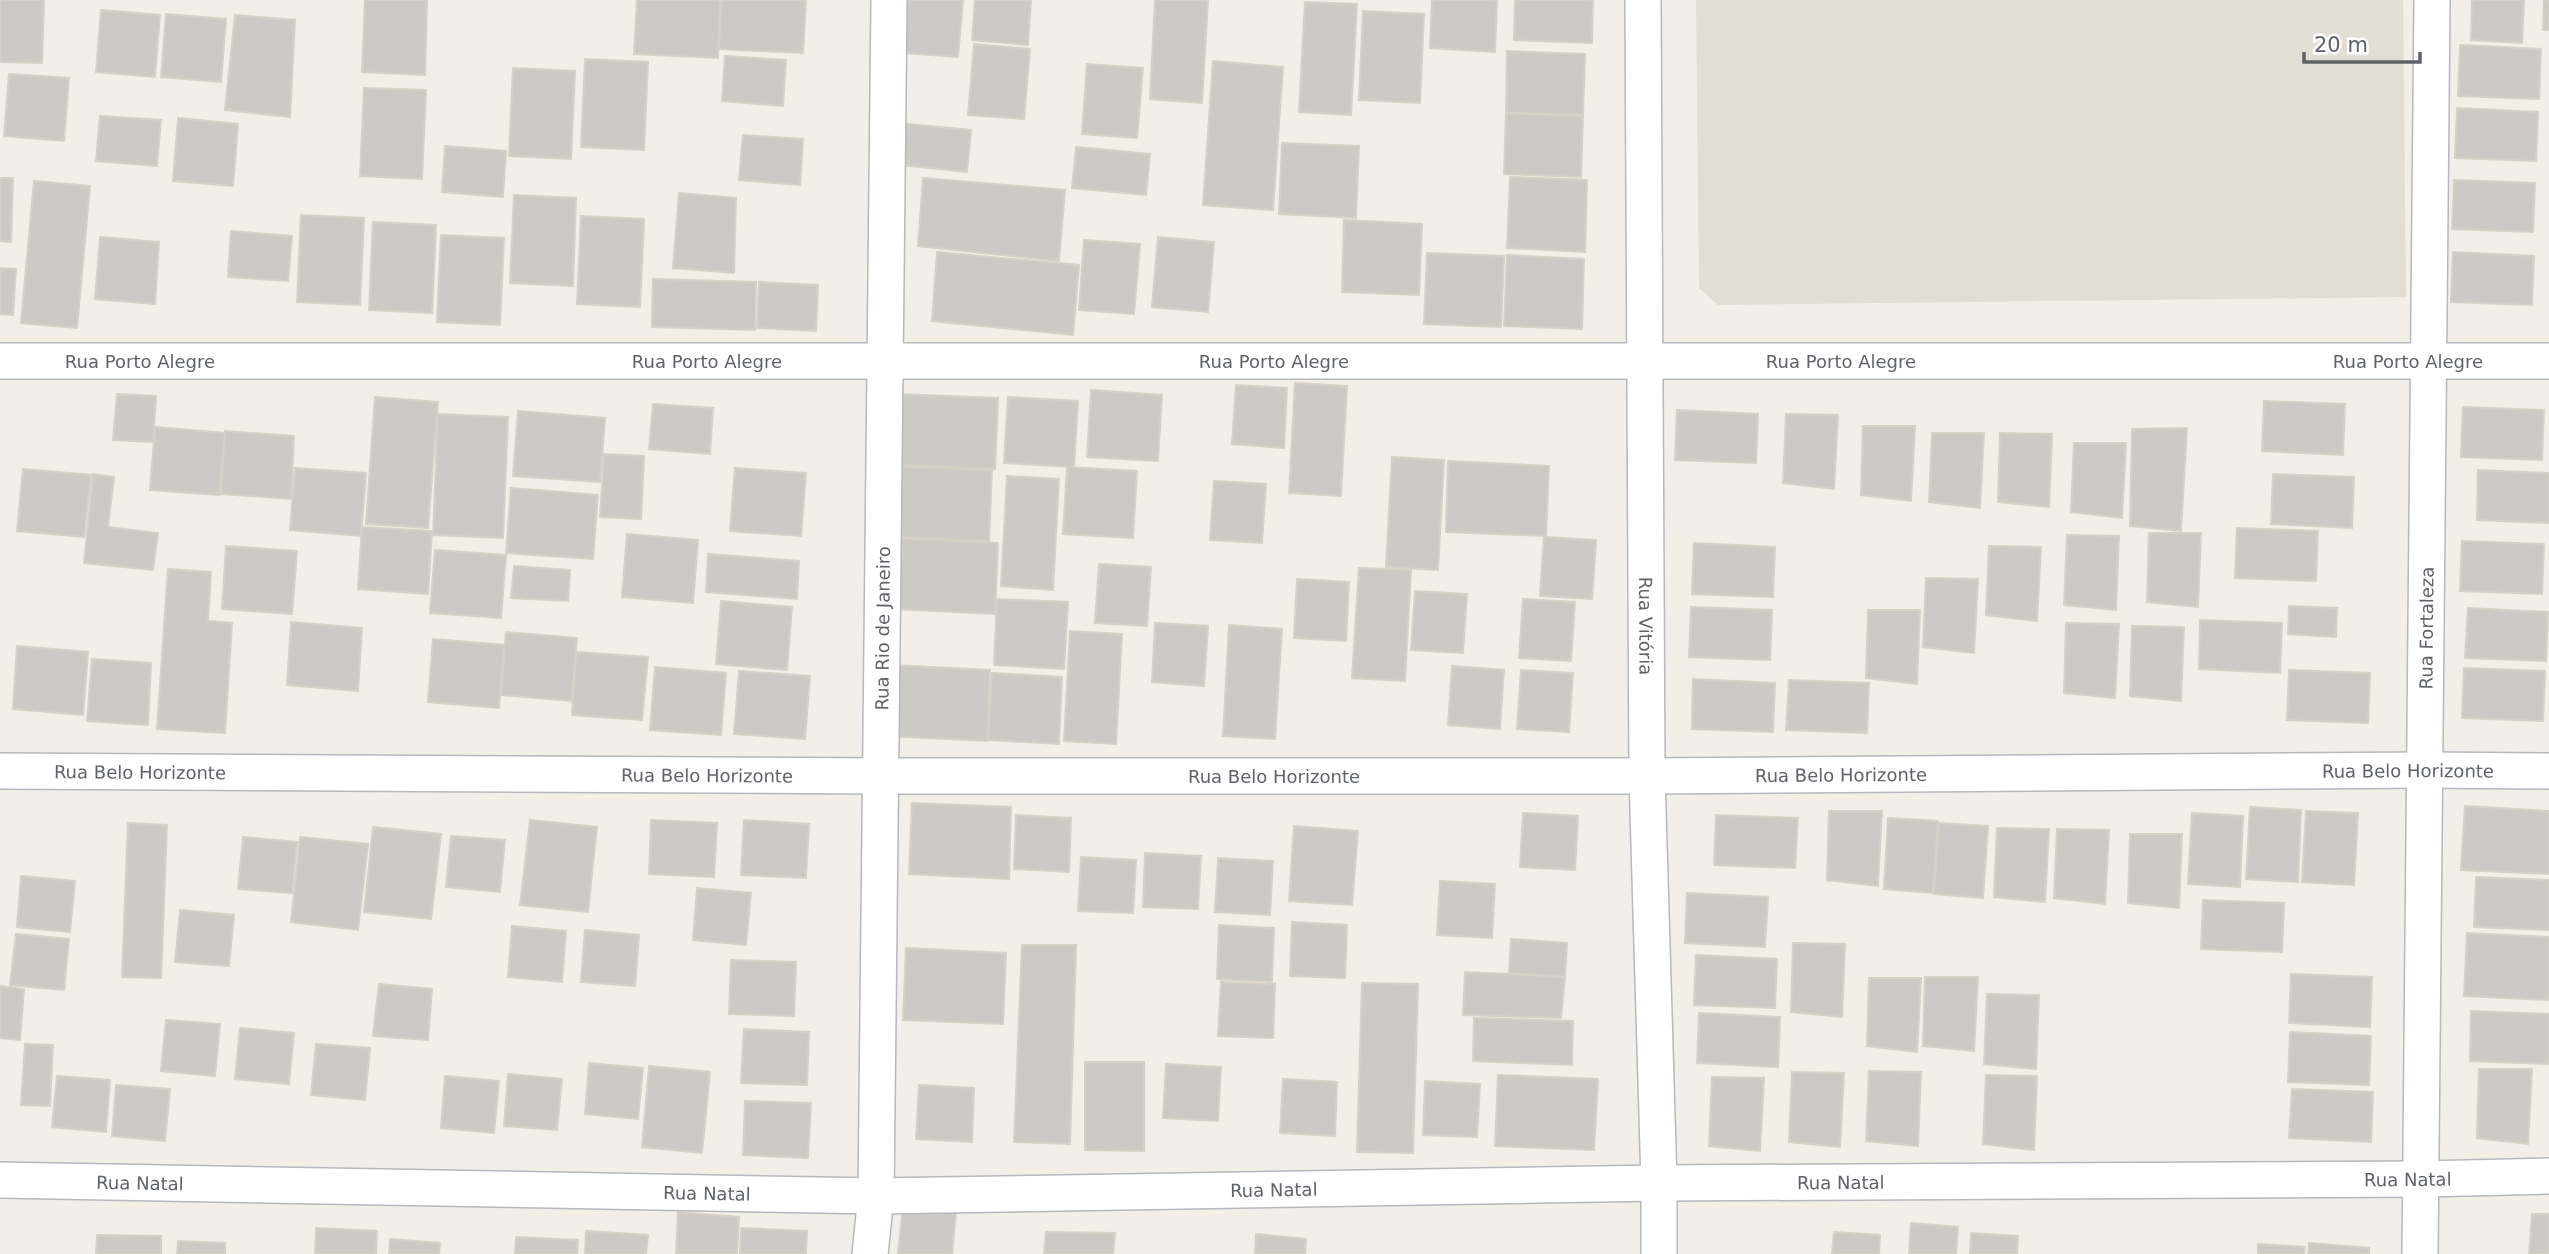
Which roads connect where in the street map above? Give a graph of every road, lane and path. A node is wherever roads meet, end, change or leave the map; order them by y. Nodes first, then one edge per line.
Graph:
1 (890, 0) edge
2 (1643, 0) edge
3 (2432, 0) edge
4 (0, 361) edge
5 (2549, 361) edge
6 (885, 362) junction
7 (1645, 362) junction
8 (2429, 363) junction
9 (2426, 770) junction
10 (0, 771) edge
11 (2549, 771) edge
12 (881, 776) junction
13 (1647, 776) junction
14 (2549, 1177) edge
15 (2423, 1179) junction
16 (0, 1180) edge
17 (1659, 1183) junction
18 (876, 1196) junction
19 (870, 1254) edge
20 (1659, 1254) edge
21 (2420, 1254) edge

1 - 6 street, Rua Rio de Janeiro
2 - 7 street, Rua Vitória
3 - 8 street, Rua Fortaleza
4 - 6 street, Rua Porto Alegre
5 - 8 street, Rua Porto Alegre
6 - 7 street, Rua Porto Alegre
6 - 12 street, Rua Rio de Janeiro
7 - 8 street, Rua Porto Alegre
7 - 13 street, Rua Vitória
8 - 9 street, Rua Fortaleza
9 - 11 street, Rua Belo Horizonte
9 - 13 street, Rua Belo Horizonte
9 - 15 street, Rua Fortaleza
10 - 12 street, Rua Belo Horizonte
12 - 13 street, Rua Belo Horizonte
12 - 18 street, Rua Rio de Janeiro
13 - 17 street, Rua Vitória
14 - 15 street, Rua Natal
15 - 17 street, Rua Natal
15 - 21 street, Rua Fortaleza
16 - 18 street, Rua Natal
17 - 18 street, Rua Natal
17 - 20 street, Rua Vitória
18 - 19 street, Rua Rio de Janeiro

